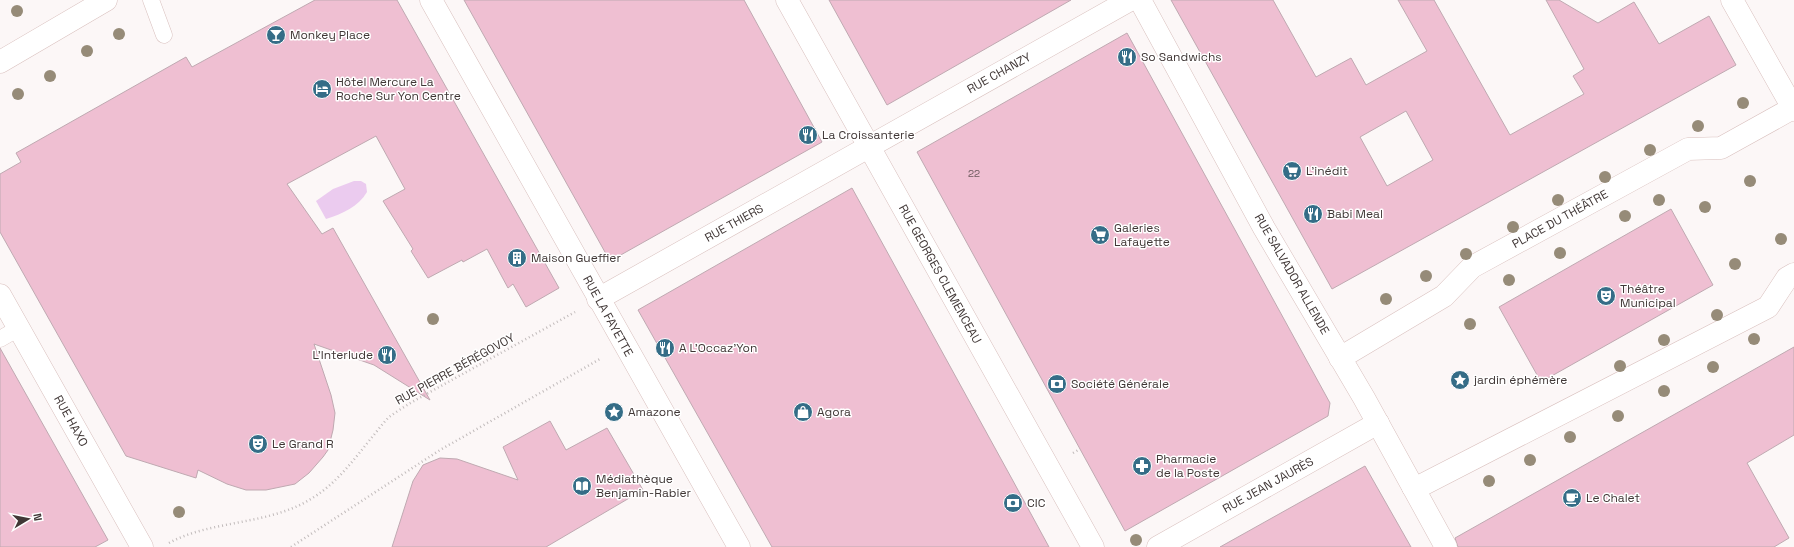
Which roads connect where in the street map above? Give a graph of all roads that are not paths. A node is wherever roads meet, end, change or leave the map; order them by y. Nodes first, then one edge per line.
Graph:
1 (106, 0) edge
2 (151, 0) edge
3 (431, 0) edge
4 (788, 0) edge
5 (1130, 0) edge
6 (1140, 0) edge
7 (1732, 0) edge
8 (164, 35) dead end
9 (0, 62) edge
10 (1793, 109) edge
11 (869, 147) junction
12 (1794, 274) edge
13 (0, 295) edge
14 (598, 299) junction
15 (18, 328) junction
16 (0, 339) edge
17 (1340, 358) junction
18 (1378, 423) junction
19 (1413, 487) junction
20 (142, 547) edge
21 (739, 547) edge
22 (1093, 547) edge
23 (1158, 547) edge
24 (1446, 547) edge

1 - 9 street
2 - 8 lane
3 - 14 street, RUE LA FAYETTE
4 - 11 street, RUE GEORGES CLEMENCEAU
5 - 11 street, RUE CHANZY
6 - 17 street, RUE SALVADOR ALLENDE
7 - 10 street
10 - 17 street, PLACE DU THÉÂTRE
11 - 14 street, RUE THIERS
11 - 22 street, RUE GEORGES CLEMENCEAU
12 - 19 street
13 - 15 street, RUE HAXO
14 - 21 street, RUE LA FAYETTE
15 - 16 lane
15 - 20 street, RUE HAXO
17 - 18 street, RUE SALVADOR ALLENDE
18 - 19 street, RUE SALVADOR ALLENDE
18 - 23 street, RUE JEAN JAURÈS
19 - 24 street, RUE SALVADOR ALLENDE

